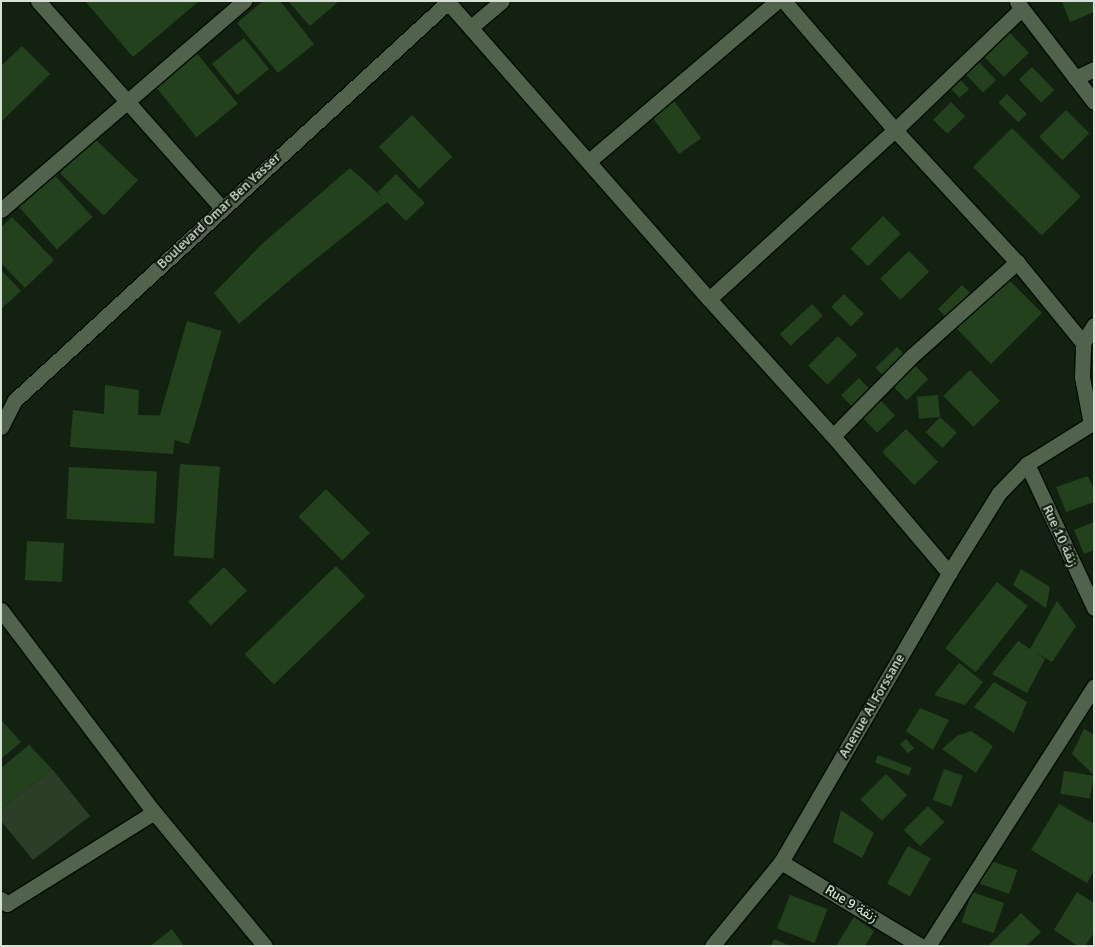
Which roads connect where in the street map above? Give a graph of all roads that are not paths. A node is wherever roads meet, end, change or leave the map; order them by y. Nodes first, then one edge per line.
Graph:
1 (38, 1) edge
2 (244, 1) edge
3 (502, 1) edge
4 (777, 1) edge
5 (784, 1) edge
6 (447, 2) edge
7 (1019, 5) edge
8 (470, 27) junction
9 (1094, 69) edge
10 (1075, 78) junction
11 (127, 102) junction
12 (1094, 102) edge
13 (895, 130) junction
14 (589, 161) junction
15 (222, 208) junction
16 (1, 210) edge
17 (1017, 262) junction
18 (709, 299) junction
19 (1094, 325) edge
20 (1083, 343) junction
21 (1092, 423) edge
22 (1, 428) edge
23 (833, 436) junction
24 (1027, 464) junction
25 (949, 573) junction
26 (1094, 608) edge
27 (1, 610) edge
28 (1094, 686) edge
29 (154, 812) junction
30 (781, 862) junction
31 (3, 904) edge
32 (266, 946) edge
33 (712, 946) edge
34 (921, 946) edge
35 (928, 946) edge

1 - 11 street
2 - 11 street
3 - 8 street
4 - 14 street
5 - 13 street
6 - 8 street
6 - 15 street, Boulevard Omar Ben Yasser
7 - 10 street
7 - 13 street
8 - 14 street
9 - 10 street
10 - 12 street
11 - 15 street
11 - 16 street
13 - 17 street
13 - 18 street
14 - 18 street
15 - 22 street, Boulevard Omar Ben Yasser
17 - 20 street
17 - 23 street
18 - 23 street
19 - 20 street
20 - 21 street
21 - 24 street, Anenue Al Forssane
23 - 25 street
24 - 25 street, Anenue Al Forssane
24 - 26 street, Rue 10 زنقة
25 - 30 street, Anenue Al Forssane
27 - 29 street
28 - 35 street
29 - 31 street
29 - 32 street
30 - 33 street, Anenue Al Forssane
30 - 34 street, Rue 9 زنقة

